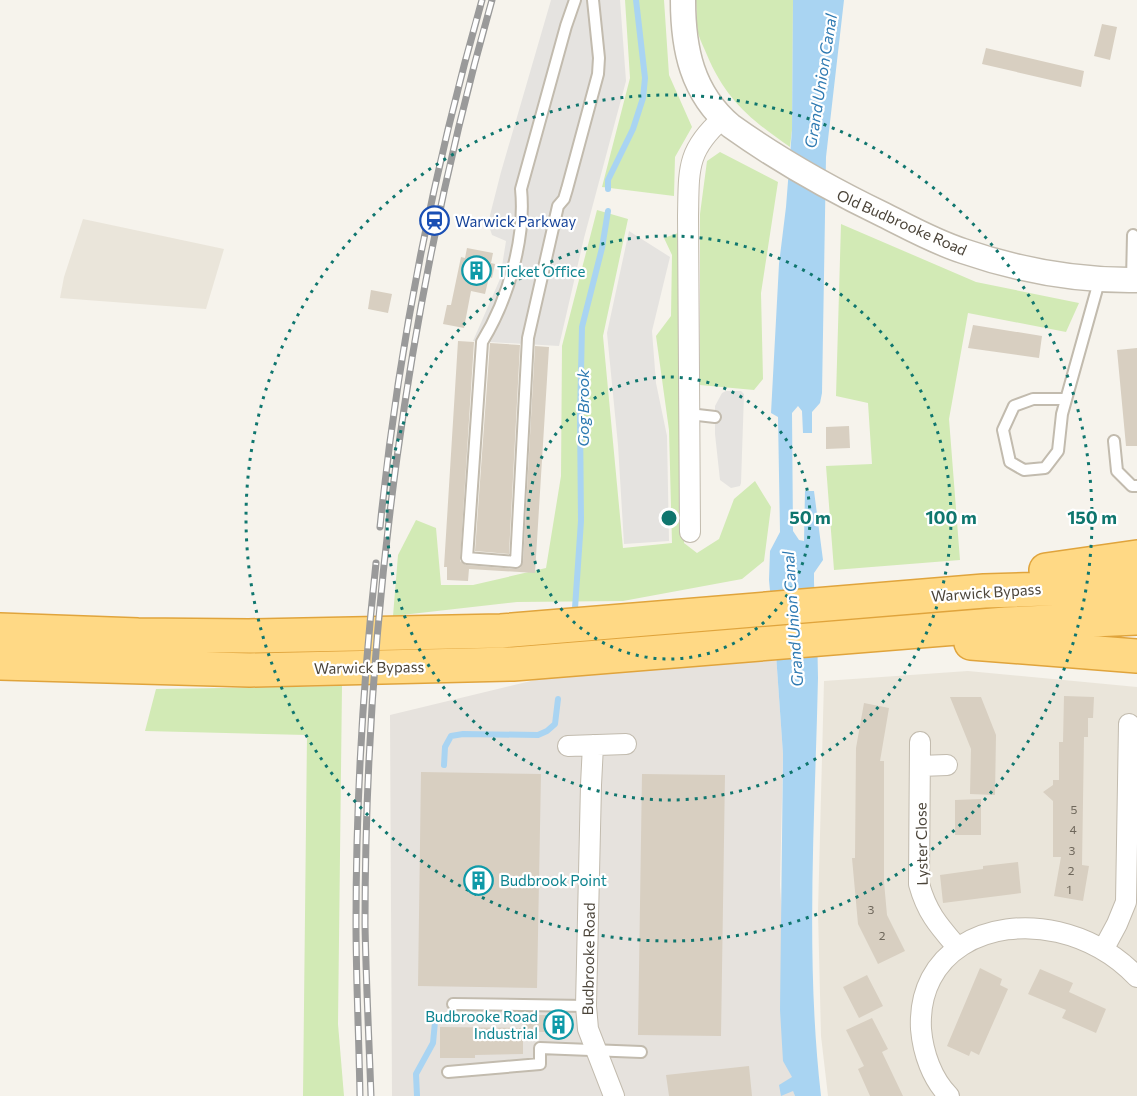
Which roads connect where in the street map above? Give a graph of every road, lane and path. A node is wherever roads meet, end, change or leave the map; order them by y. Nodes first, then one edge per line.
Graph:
1 (683, 0) edge
2 (594, 2) edge
3 (574, 4) edge
4 (722, 119) junction
5 (1133, 235) dead end
6 (1100, 278) junction
7 (1135, 280) edge
8 (1066, 399) junction
9 (689, 414) junction
10 (715, 417) dead end
11 (1114, 441) dead end
12 (1137, 486) edge
13 (690, 532) dead end
14 (1137, 557) edge
15 (1137, 586) edge
16 (851, 602) junction
17 (1137, 618) edge
18 (0, 630) edge
19 (848, 636) junction
20 (1137, 656) edge
21 (0, 663) edge
22 (1128, 724) dead end
23 (920, 742) dead end
24 (626, 744) dead end
25 (593, 745) junction
26 (568, 746) dead end
27 (1133, 755) edge
28 (947, 765) dead end
29 (920, 766) junction
30 (957, 947) junction
31 (1103, 950) junction
32 (1137, 977) edge
33 (453, 1004) dead end
34 (586, 1006) junction
35 (596, 1051) junction
36 (641, 1052) dead end
37 (447, 1072) dead end
38 (614, 1096) edge
39 (950, 1096) edge

1 - 4 street, Old Budbrooke Road
2 - 3 lane
2 - 3 lane
4 - 6 street, Old Budbrooke Road
4 - 9 street
5 - 7 lane
6 - 7 street, Old Budbrooke Road
6 - 8 lane
8 - 8 lane
9 - 10 lane
9 - 13 street
11 - 12 lane
14 - 16 highway
15 - 16 highway, Warwick Bypass
16 - 18 highway
17 - 19 highway
19 - 20 highway
19 - 21 highway, Warwick Bypass
22 - 27 street
23 - 29 street, Lyster Close
24 - 25 street
25 - 26 street
25 - 34 street, Budbrooke Road
27 - 31 street
28 - 29 street
29 - 30 street, Lyster Close
30 - 31 street
30 - 39 street
31 - 32 street
33 - 34 lane
34 - 35 street, Budbrooke Road
35 - 36 lane
35 - 37 lane
35 - 38 street, Budbrooke Road

